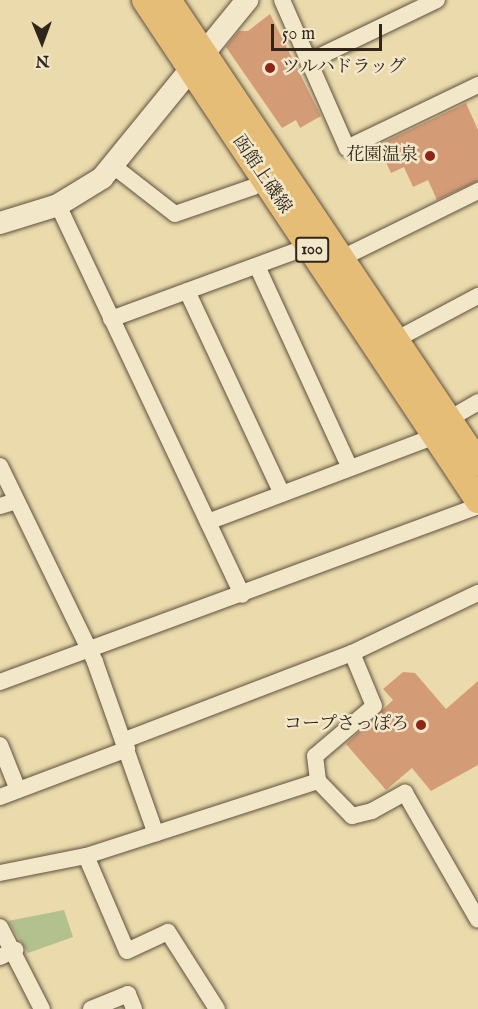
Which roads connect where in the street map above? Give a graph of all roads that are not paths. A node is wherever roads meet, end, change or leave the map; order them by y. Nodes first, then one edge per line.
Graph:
1 (145, 0) edge
2 (168, 0) edge
3 (247, 0) edge
4 (282, 0) edge
5 (437, 0) edge
6 (308, 62) junction
7 (198, 64) junction
8 (478, 86) edge
9 (121, 172) dead end
10 (254, 187) dead end
11 (478, 191) edge
12 (58, 205) junction
13 (0, 223) edge
14 (296, 251) dead end
15 (342, 258) junction
16 (256, 266) junction
17 (187, 291) junction
18 (478, 296) edge
19 (111, 319) junction
20 (397, 339) junction
21 (462, 416) edge
22 (478, 463) edge
23 (0, 465) edge
24 (350, 468) junction
25 (282, 494) junction
26 (478, 500) edge
27 (8, 503) edge
28 (478, 506) edge
29 (208, 522) junction
30 (478, 593) edge
31 (242, 595) junction
32 (88, 650) junction
33 (352, 653) junction
34 (0, 682) edge
35 (126, 744) junction
36 (0, 745) edge
37 (318, 781) junction
38 (18, 790) junction
39 (0, 797) edge
40 (156, 834) junction
41 (86, 856) junction
42 (0, 873) edge
43 (478, 920) edge
44 (0, 927) edge
45 (8, 954) edge
46 (42, 1009) edge
47 (91, 1009) edge
48 (134, 1009) edge
49 (217, 1009) edge

1 - 7 main road, 函館上磯線 / 100
2 - 7 main road, 函館上磯線 / 100
3 - 7 street
4 - 6 street
5 - 6 street
6 - 8 street
7 - 12 street
7 - 15 main road, 函館上磯線 / 100
7 - 21 main road, 函館上磯線 / 100
9 - 10 street
11 - 15 street
12 - 13 street
12 - 19 street
14 - 16 street
15 - 20 main road, 函館上磯線 / 100
16 - 17 street
16 - 24 street
17 - 19 street
17 - 25 street
18 - 20 street
19 - 29 street
20 - 21 main road, 函館上磯線 / 100
21 - 22 main road, 函館上磯線 / 100
21 - 24 street
21 - 26 main road, 函館上磯線 / 100
23 - 27 street
24 - 25 street
25 - 29 street
27 - 32 street
28 - 31 street
29 - 31 street
30 - 33 street
31 - 32 street
32 - 34 street
32 - 35 street
33 - 35 street
33 - 37 street
35 - 38 street
35 - 40 street
36 - 38 street
37 - 40 street
37 - 43 street
38 - 39 street
40 - 41 street
41 - 42 street
41 - 49 street
44 - 45 street
45 - 46 street
47 - 48 street

